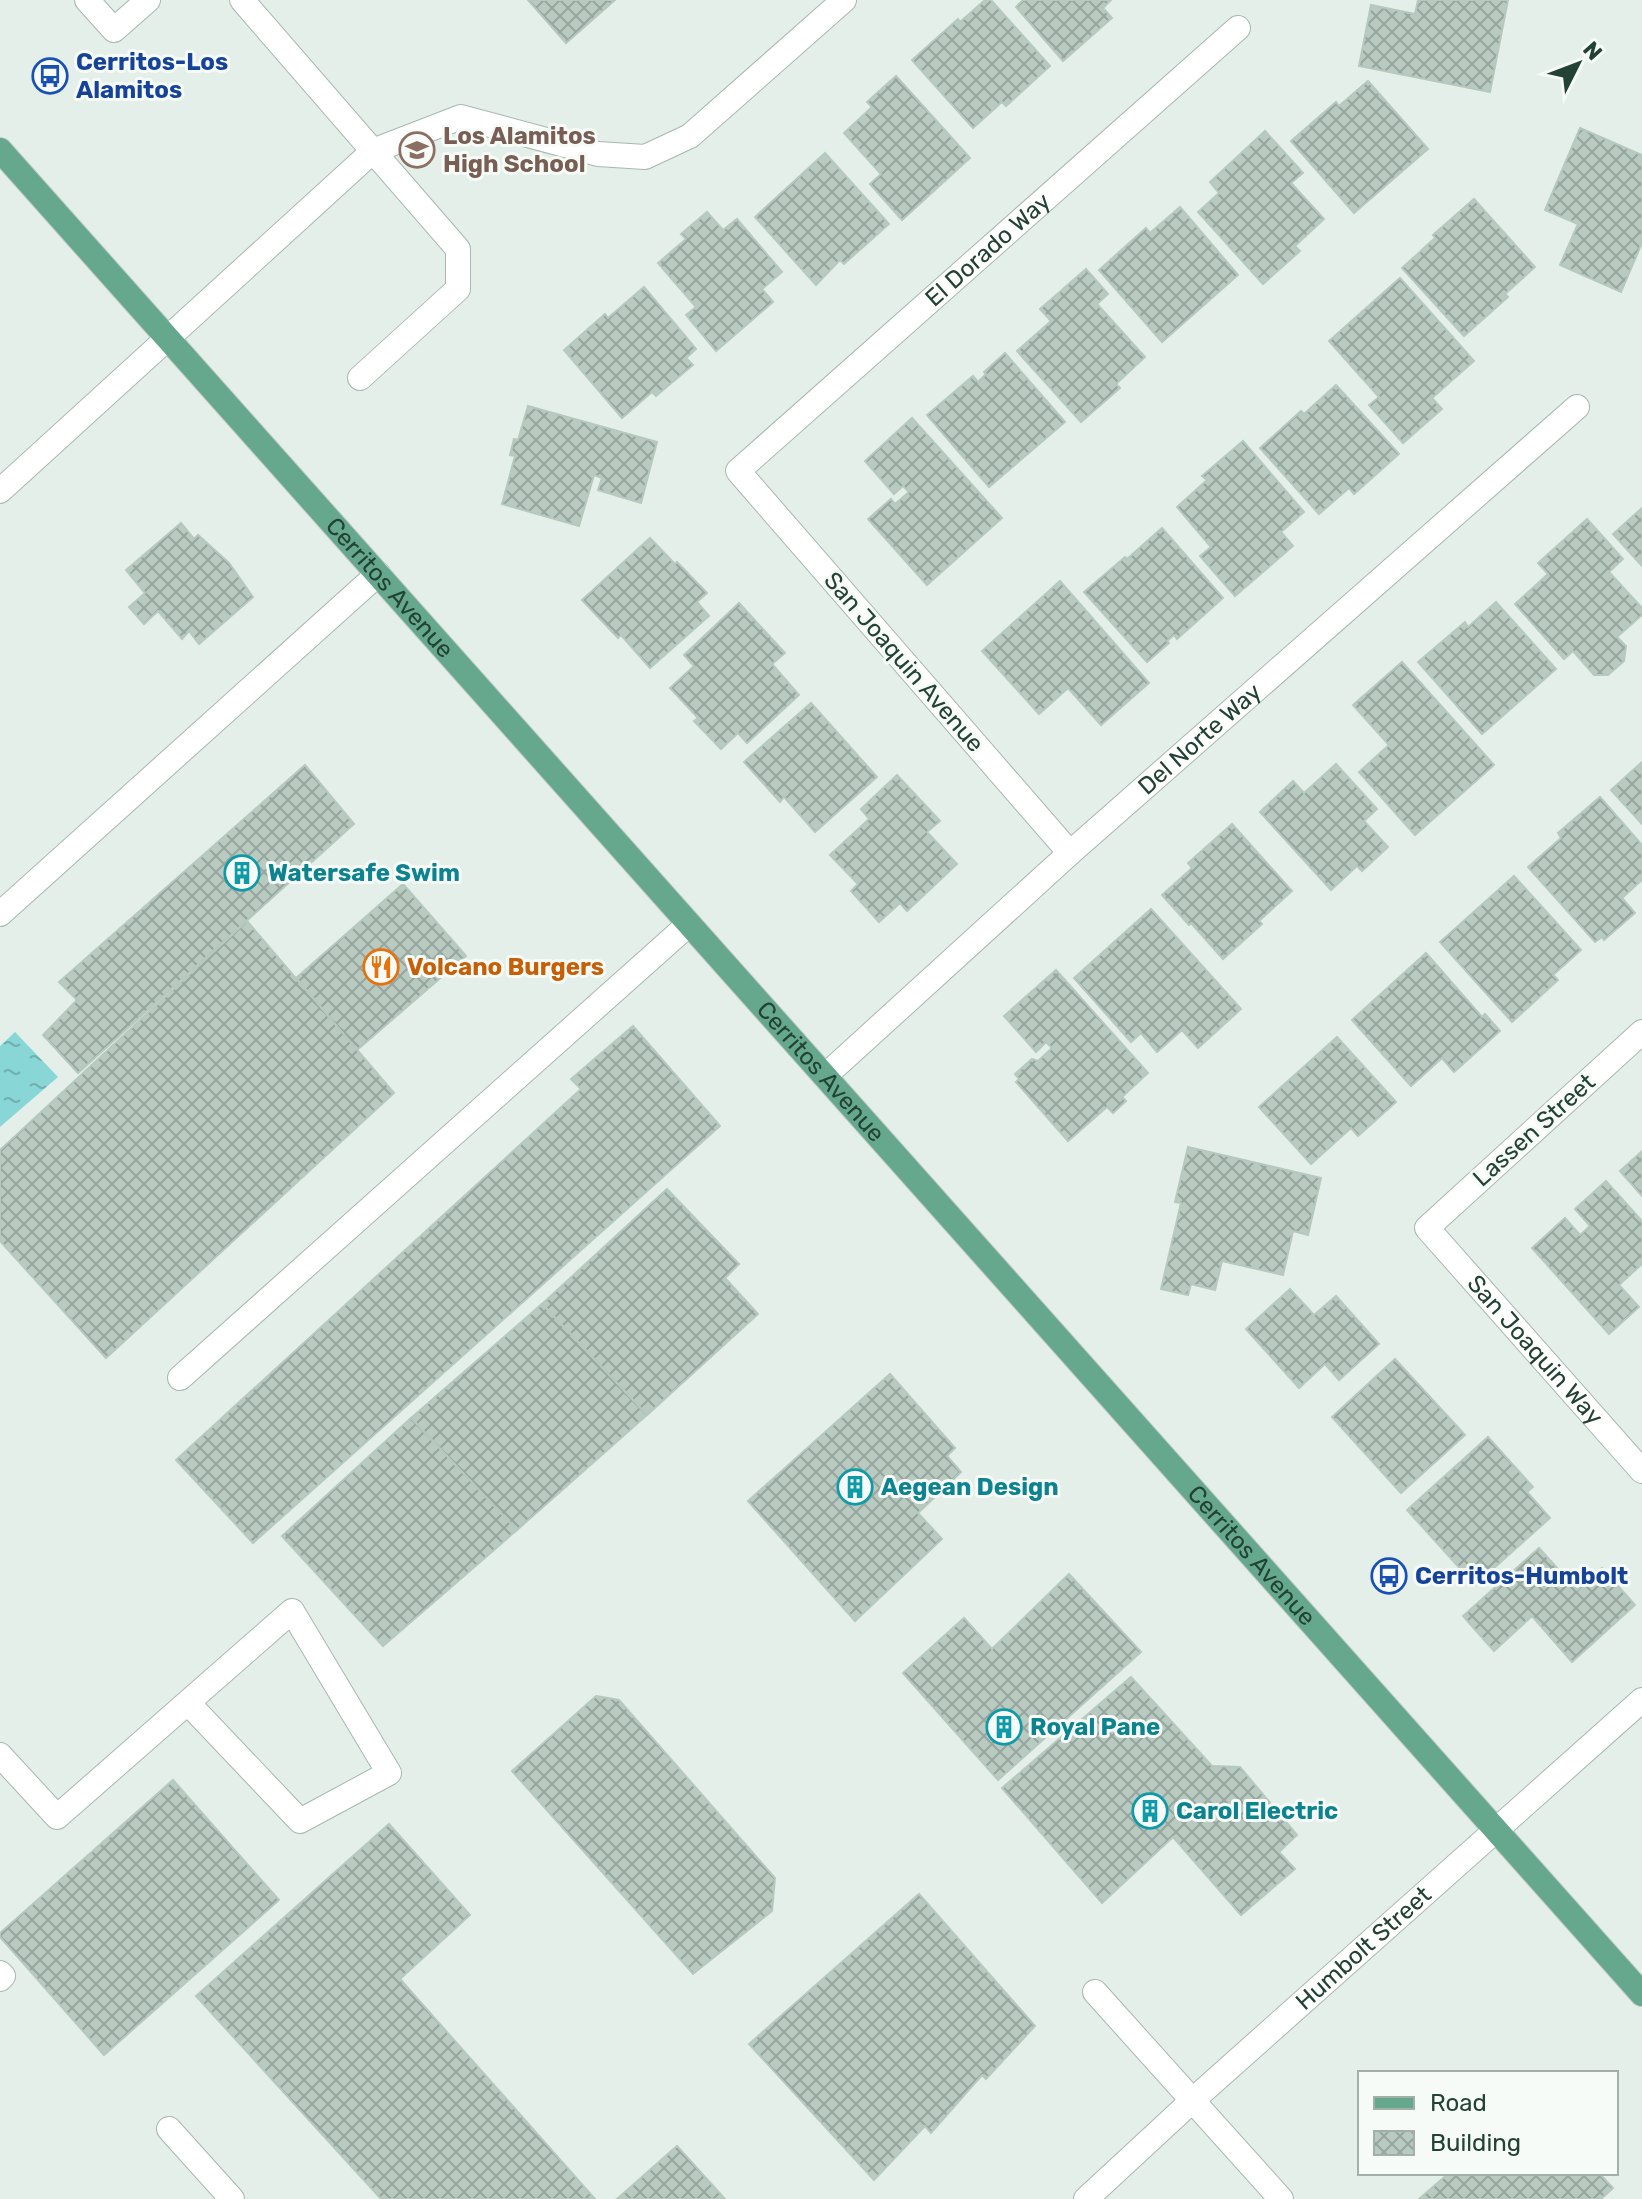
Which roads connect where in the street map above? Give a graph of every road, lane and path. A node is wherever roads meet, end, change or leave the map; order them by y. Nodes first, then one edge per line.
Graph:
1 (87, 0) edge
2 (148, 0) edge
3 (242, 0) edge
4 (844, 0) edge
5 (1238, 28) dead end
6 (0, 150) edge
7 (373, 151) junction
8 (167, 337) junction
9 (360, 378) dead end
10 (1577, 407) dead end
11 (738, 471) joint
12 (0, 491) edge
13 (378, 574) junction
14 (1070, 853) junction
15 (0, 914) edge
16 (689, 924) junction
17 (1642, 1032) edge
18 (825, 1076) junction
19 (1427, 1228) joint
20 (180, 1378) dead end
21 (1642, 1471) edge
22 (1642, 1700) edge
23 (188, 1703) junction
24 (0, 1755) edge
25 (1496, 1829) junction
26 (1095, 1992) dead end
27 (1642, 1994) edge
28 (1193, 2100) junction
29 (169, 2129) dead end
30 (232, 2199) edge
31 (1086, 2199) edge
32 (1281, 2199) edge

1 - 2 street
3 - 7 street
4 - 7 street
5 - 11 street, El Dorado Way
6 - 8 main road, Cerritos Avenue
7 - 8 street
7 - 9 street
8 - 12 street
8 - 13 main road, Cerritos Avenue
10 - 14 street, Del Norte Way
11 - 14 street, San Joaquin Avenue
13 - 15 street
13 - 16 main road, Cerritos Avenue
14 - 18 street, Del Norte Way
16 - 18 main road, Cerritos Avenue
16 - 20 street
17 - 19 street, Lassen Street
18 - 25 main road, Cerritos Avenue
19 - 21 street, San Joaquin Way
22 - 25 street, Humbolt Street
23 - 23 street
23 - 24 street
25 - 27 main road, Cerritos Avenue
25 - 28 street, Humbolt Street
26 - 28 street
28 - 31 street, Humbolt Street
28 - 32 street
29 - 30 street

